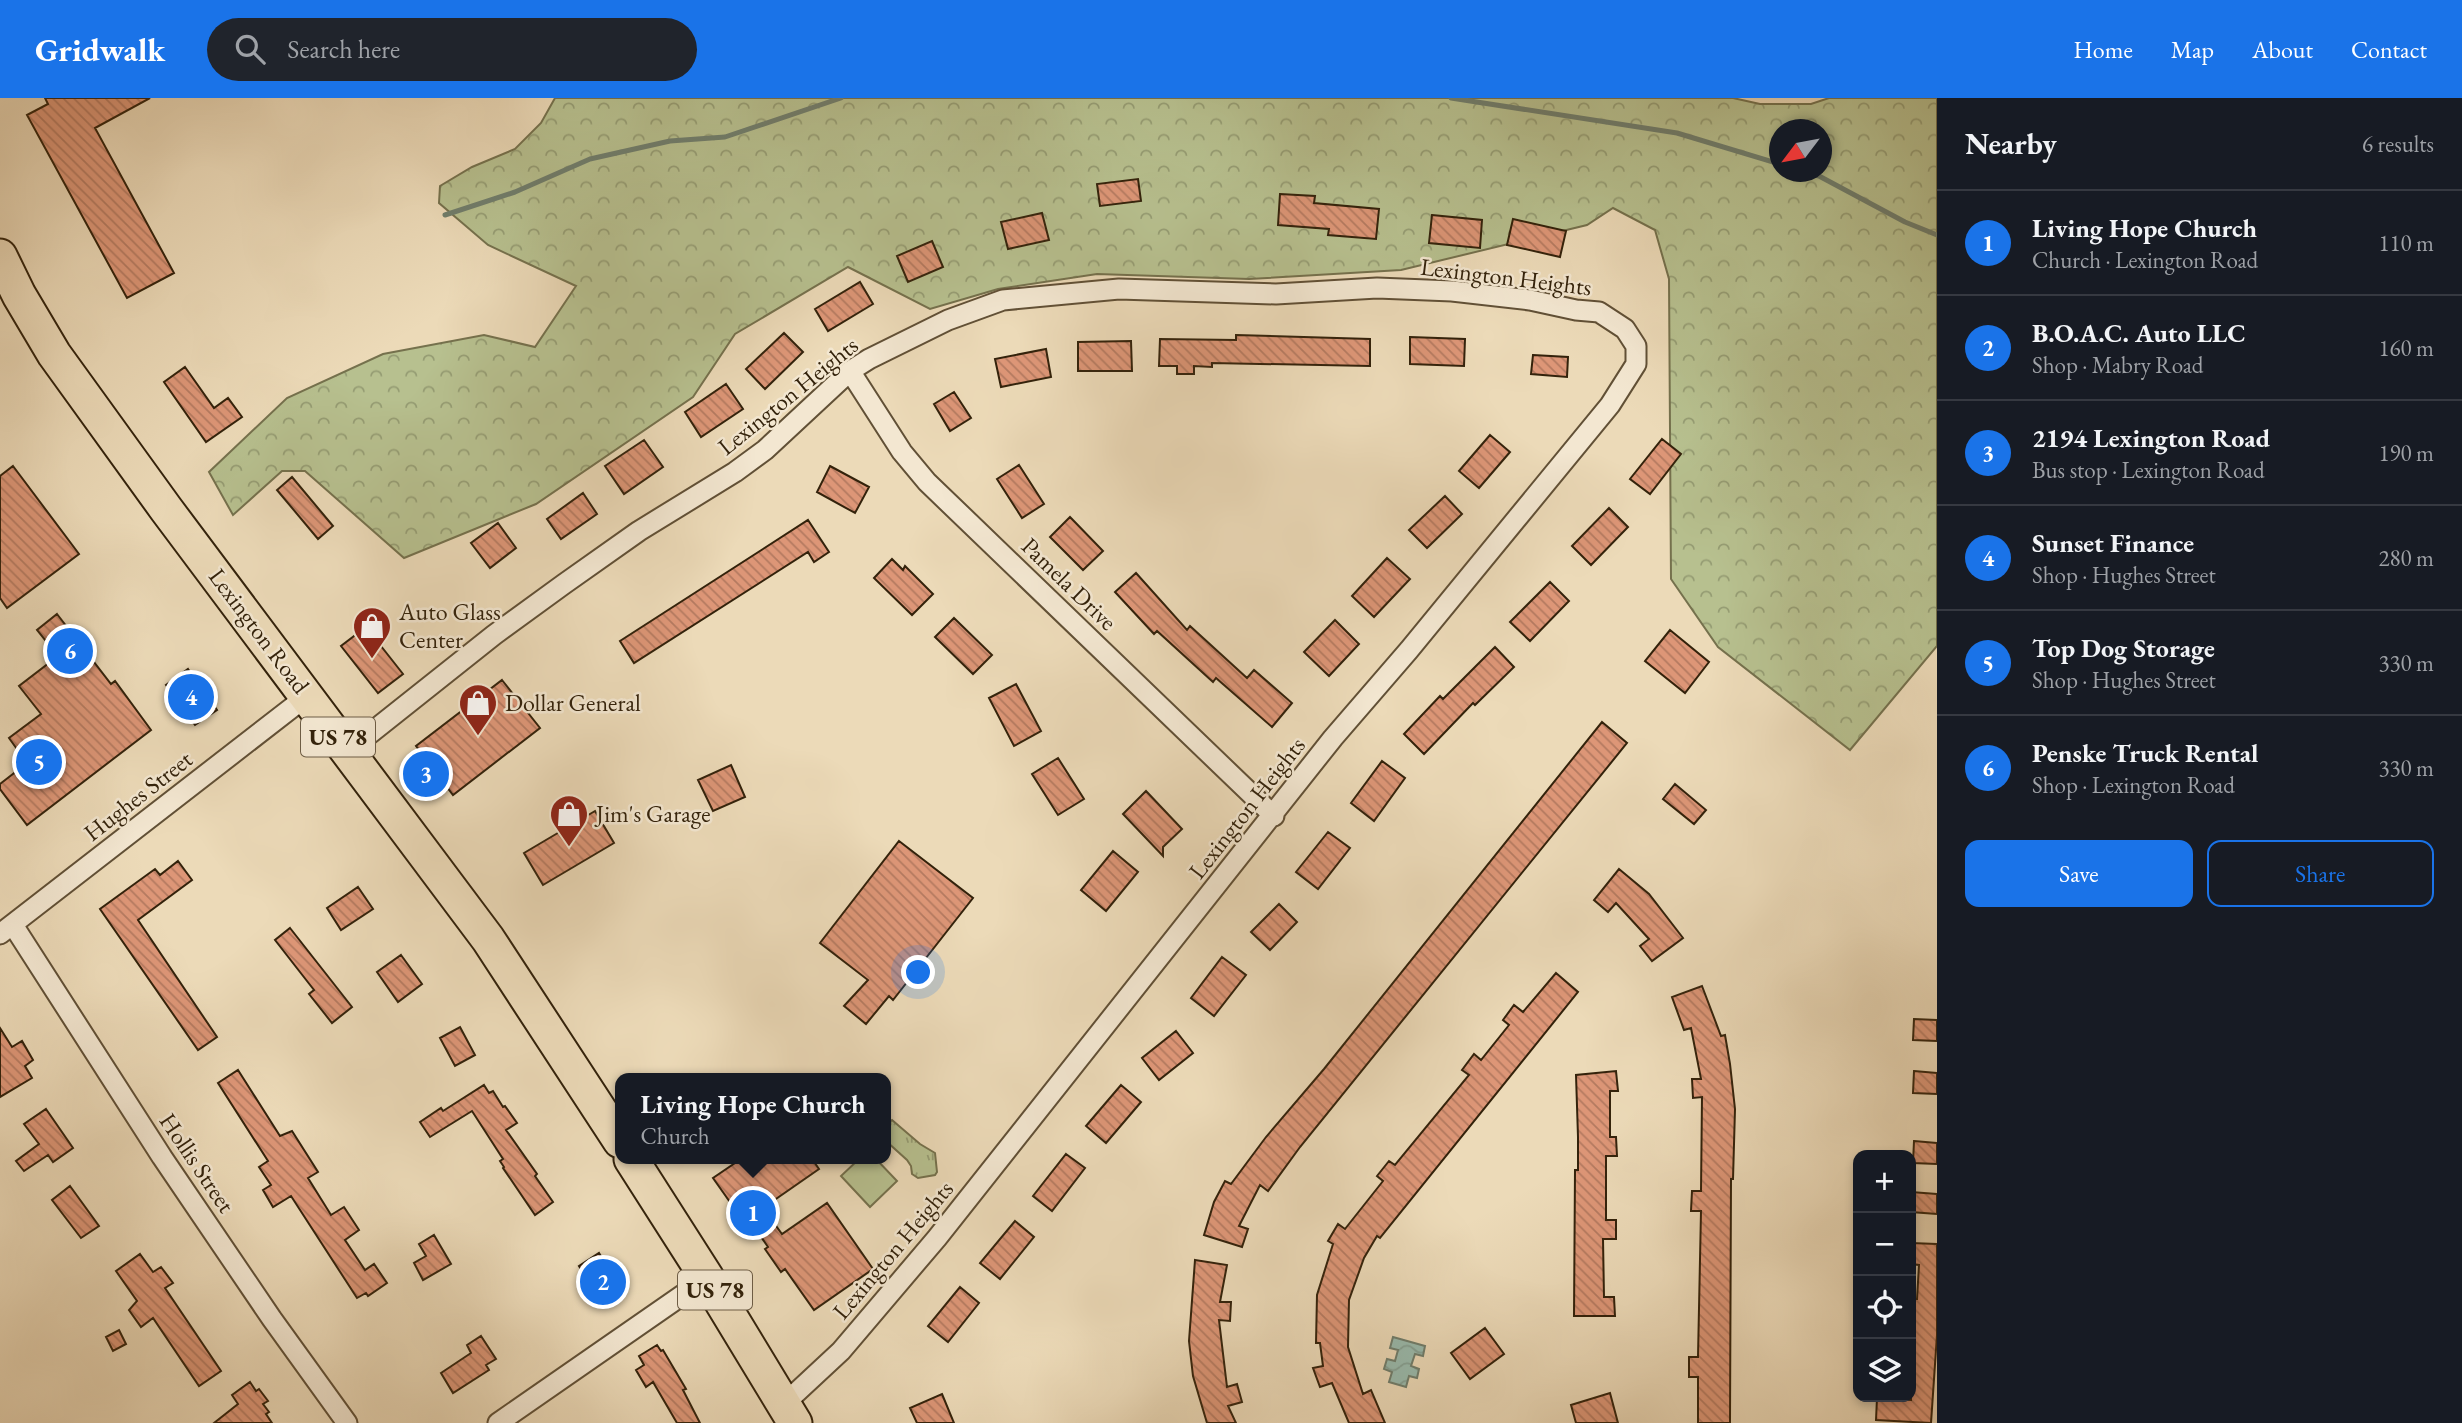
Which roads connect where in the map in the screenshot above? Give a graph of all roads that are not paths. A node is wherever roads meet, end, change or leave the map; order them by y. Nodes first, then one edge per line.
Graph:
1 (0, 256) edge
2 (850, 371) junction
3 (307, 696) junction
4 (348, 751) junction
5 (1274, 816) junction
6 (7, 930) edge
7 (615, 1133) edge
8 (634, 1164) edge
9 (707, 1278) junction
10 (790, 1414) edge
11 (347, 1423) edge
12 (498, 1423) edge

1 - 3 highway, Lexington Road / US 78
2 - 4 street, Lexington Heights
2 - 5 street, Pamela Drive
2 - 5 street, Lexington Heights
3 - 4 highway, Lexington Road / US 78
3 - 6 street, Hughes Street
4 - 7 highway, Lexington Road / US 78
5 - 10 street, Lexington Heights
6 - 11 street, Hollis Street
8 - 9 highway, US 78
9 - 10 highway, US 78
9 - 12 street

